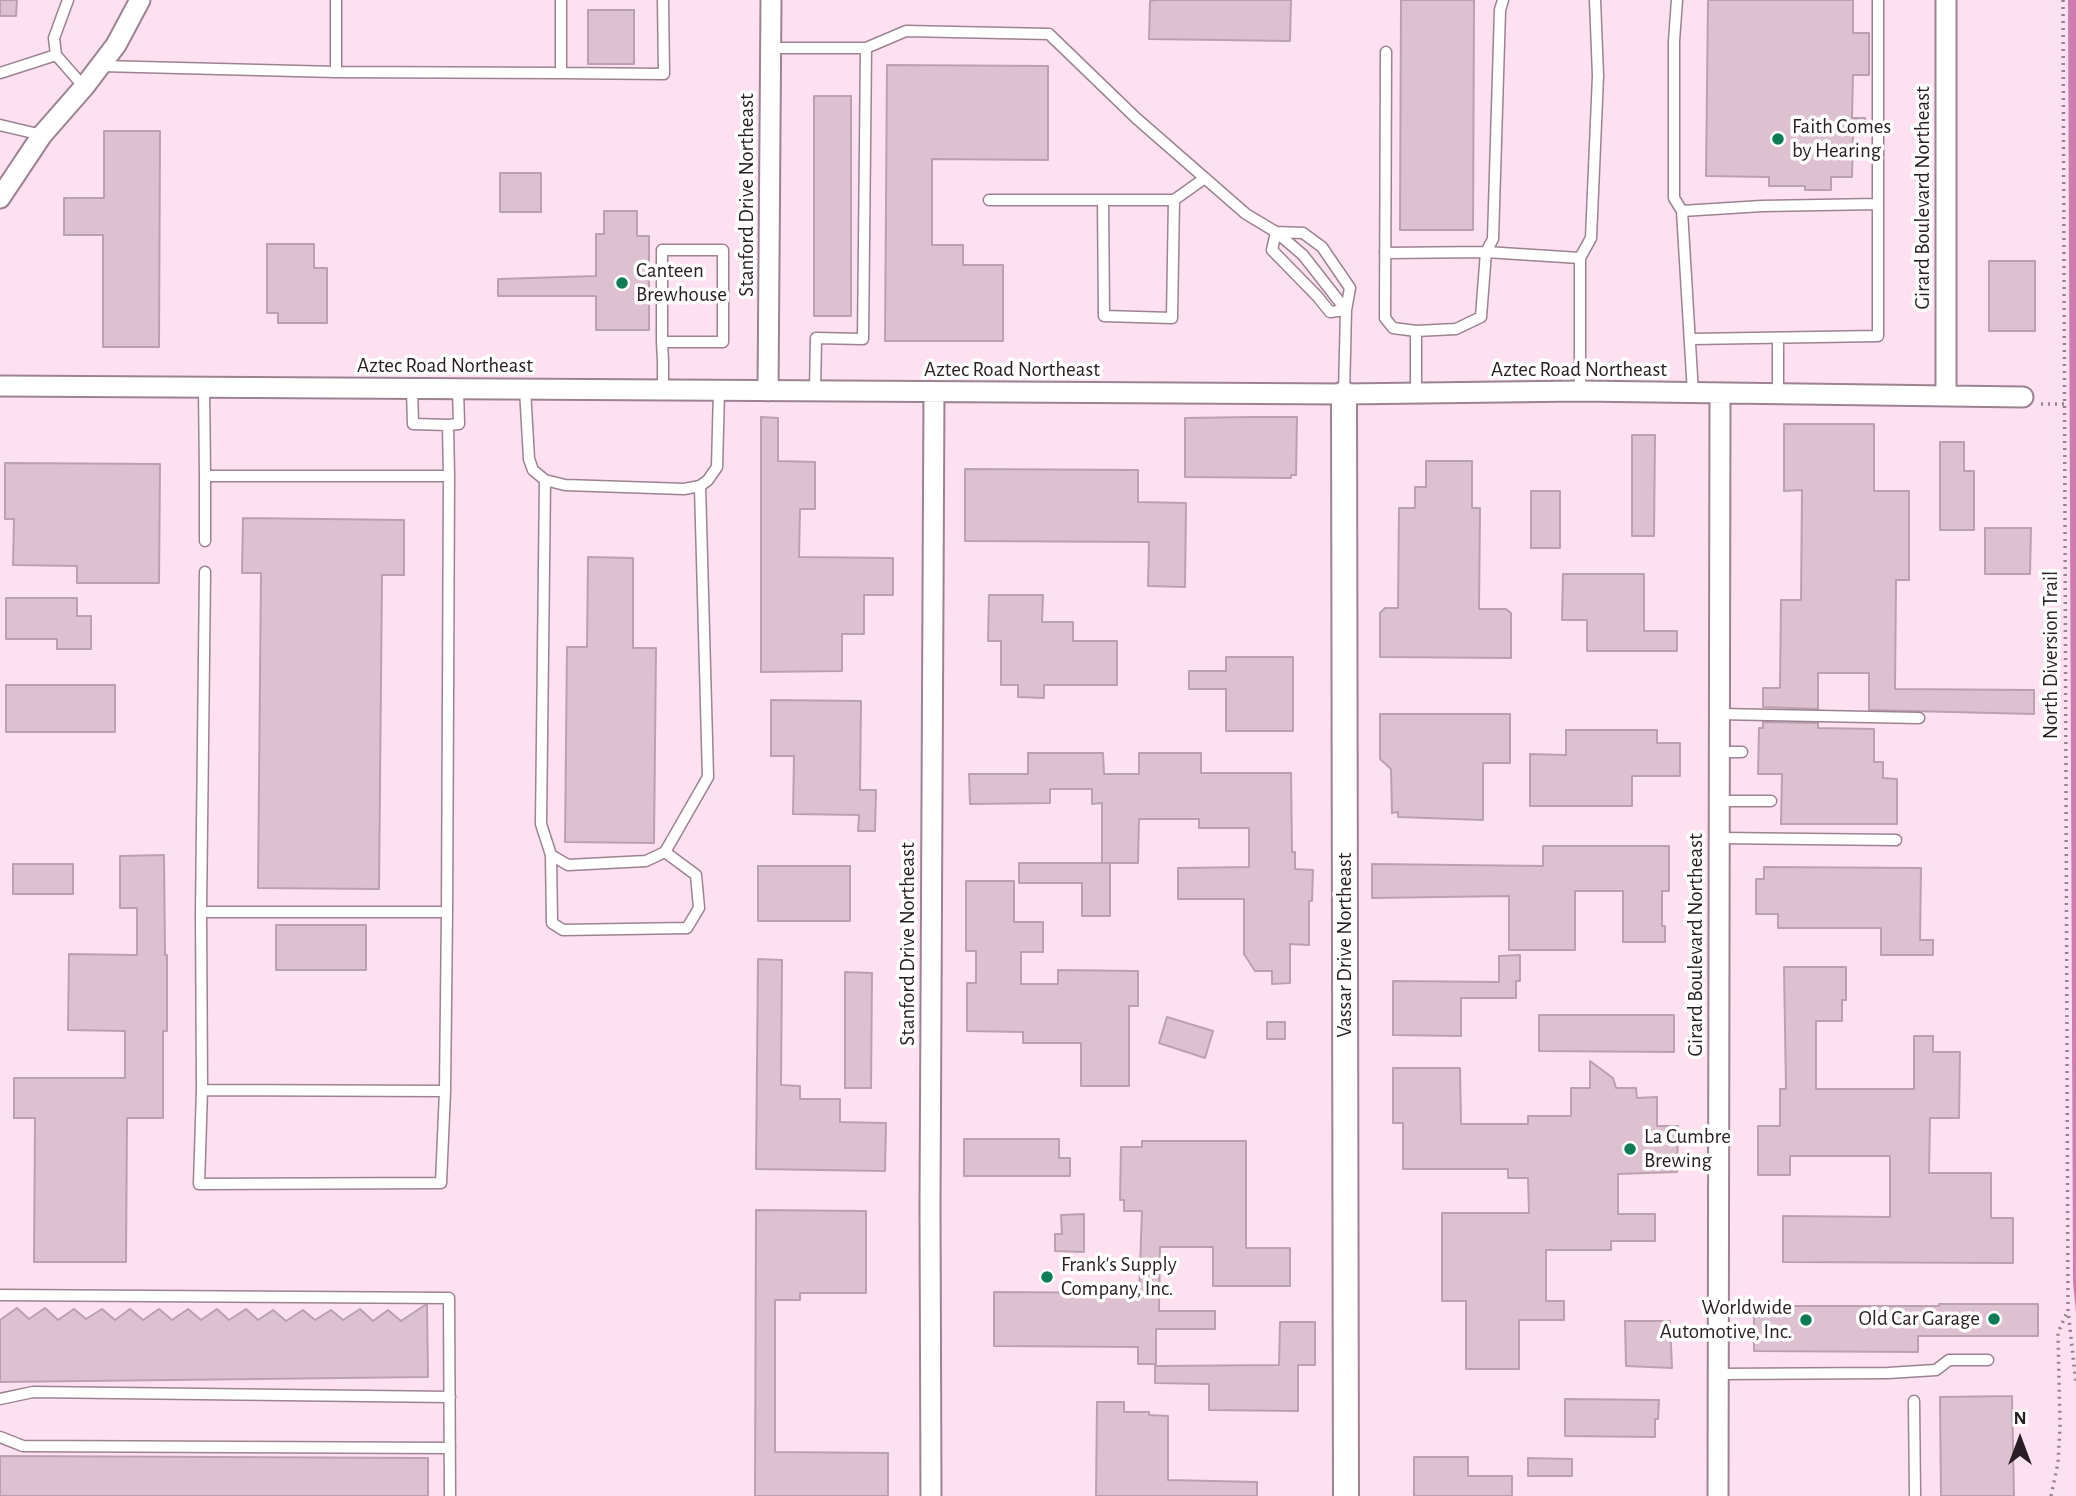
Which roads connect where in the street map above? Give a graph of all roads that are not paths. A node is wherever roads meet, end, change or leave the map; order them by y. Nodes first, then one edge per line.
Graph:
1 (68, 0) edge
2 (140, 0) edge
3 (336, 0) edge
4 (561, 0) edge
5 (663, 0) edge
6 (771, 0) edge
7 (1503, 0) edge
8 (1595, 0) edge
9 (1677, 0) edge
10 (1878, 0) edge
11 (1947, 0) edge
12 (771, 48) junction
13 (866, 48) junction
14 (1385, 52) dead end
15 (56, 55) junction
16 (100, 66) junction
17 (336, 72) junction
18 (0, 73) edge
19 (561, 73) junction
20 (84, 87) junction
21 (0, 125) edge
22 (42, 135) junction
23 (1205, 178) junction
24 (0, 198) edge
25 (989, 200) dead end
26 (1103, 200) junction
27 (1174, 200) junction
28 (1878, 204) junction
29 (1682, 211) junction
30 (1276, 232) junction
31 (1486, 251) junction
32 (1385, 253) junction
33 (1580, 258) junction
34 (1346, 310) junction
35 (1416, 331) junction
36 (1692, 339) junction
37 (1778, 339) junction
38 (662, 342) junction
39 (0, 386) edge
40 (204, 387) junction
41 (412, 389) junction
42 (458, 389) junction
43 (525, 389) junction
44 (663, 390) junction
45 (719, 391) junction
46 (768, 391) junction
47 (1580, 391) junction
48 (815, 392) junction
49 (934, 392) junction
50 (1416, 393) junction
51 (1344, 394) junction
52 (1693, 394) junction
53 (1720, 394) junction
54 (1778, 394) junction
55 (1946, 396) junction
56 (2023, 397) road end
57 (448, 425) junction
58 (205, 476) junction
59 (450, 476) junction
60 (545, 480) junction
61 (701, 486) junction
62 (205, 541) dead end
63 (205, 572) dead end
64 (1719, 714) junction
65 (1919, 718) dead end
66 (1718, 751) junction
67 (1742, 752) dead end
68 (1718, 801) junction
69 (1771, 801) dead end
70 (1718, 838) junction
71 (1895, 840) dead end
72 (665, 852) junction
73 (551, 855) junction
74 (201, 912) junction
75 (447, 912) junction
76 (202, 1090) junction
77 (446, 1091) junction
78 (0, 1295) edge
79 (1988, 1360) dead end
80 (1718, 1374) junction
81 (450, 1397) junction
82 (0, 1399) edge
83 (1914, 1401) dead end
84 (0, 1437) edge
85 (450, 1448) junction
86 (450, 1496) edge
87 (930, 1496) edge
88 (1346, 1496) edge
89 (1718, 1496) edge
90 (1914, 1496) edge

1 - 15 lane
2 - 16 street
3 - 17 lane
4 - 19 lane
5 - 19 lane
6 - 12 street, Stanford Drive Northeast
7 - 31 lane
8 - 33 lane
9 - 29 lane
10 - 28 lane
11 - 55 street, Girard Boulevard Northeast
12 - 13 lane
12 - 46 street, Stanford Drive Northeast
13 - 23 lane
13 - 48 lane
14 - 32 lane
15 - 18 lane
15 - 20 lane
16 - 17 lane
16 - 20 street
17 - 19 lane
20 - 22 street
21 - 22 lane
22 - 24 street
23 - 27 lane
23 - 30 lane
25 - 26 lane
26 - 27 lane
26 - 27 lane
28 - 29 lane
28 - 37 lane
29 - 36 lane
30 - 34 lane
30 - 34 lane
30 - 34 lane
31 - 32 lane
31 - 33 lane
31 - 35 lane
32 - 35 lane
33 - 47 lane
34 - 51 lane
35 - 50 lane
36 - 37 lane
36 - 52 lane
37 - 54 lane
38 - 38 lane
38 - 44 lane
39 - 40 street, Aztec Road Northeast
40 - 41 street, Aztec Road Northeast
40 - 58 lane
41 - 42 street, Aztec Road Northeast
41 - 57 lane
42 - 43 street, Aztec Road Northeast
42 - 57 lane
43 - 44 street, Aztec Road Northeast
43 - 60 lane
44 - 45 street, Aztec Road Northeast
45 - 46 street, Aztec Road Northeast
45 - 61 lane
46 - 48 street, Aztec Road Northeast
47 - 50 street, Aztec Road Northeast
47 - 52 street, Aztec Road Northeast
48 - 49 street, Aztec Road Northeast
49 - 51 street, Aztec Road Northeast
49 - 87 street, Stanford Drive Northeast
50 - 51 street, Aztec Road Northeast
51 - 88 street, Vassar Drive Northeast
52 - 53 street, Aztec Road Northeast
53 - 54 street, Aztec Road Northeast
53 - 64 street, Girard Boulevard Northeast
54 - 55 street, Aztec Road Northeast
55 - 56 street, Aztec Road Northeast
57 - 59 lane
58 - 59 lane
58 - 62 lane
59 - 75 lane
60 - 61 lane
60 - 73 lane
61 - 72 lane
63 - 74 lane
64 - 65 lane
64 - 66 street, Girard Boulevard Northeast
66 - 67 lane
66 - 68 street, Girard Boulevard Northeast
68 - 69 lane
68 - 70 street, Girard Boulevard Northeast
70 - 71 lane
70 - 80 street, Girard Boulevard Northeast
72 - 73 lane
72 - 73 lane
74 - 75 lane
74 - 76 lane
75 - 77 lane
76 - 77 lane
76 - 77 lane
78 - 81 lane
79 - 80 lane
80 - 89 street, Girard Boulevard Northeast
81 - 82 lane
81 - 85 lane
83 - 90 lane
84 - 85 lane
85 - 86 lane

